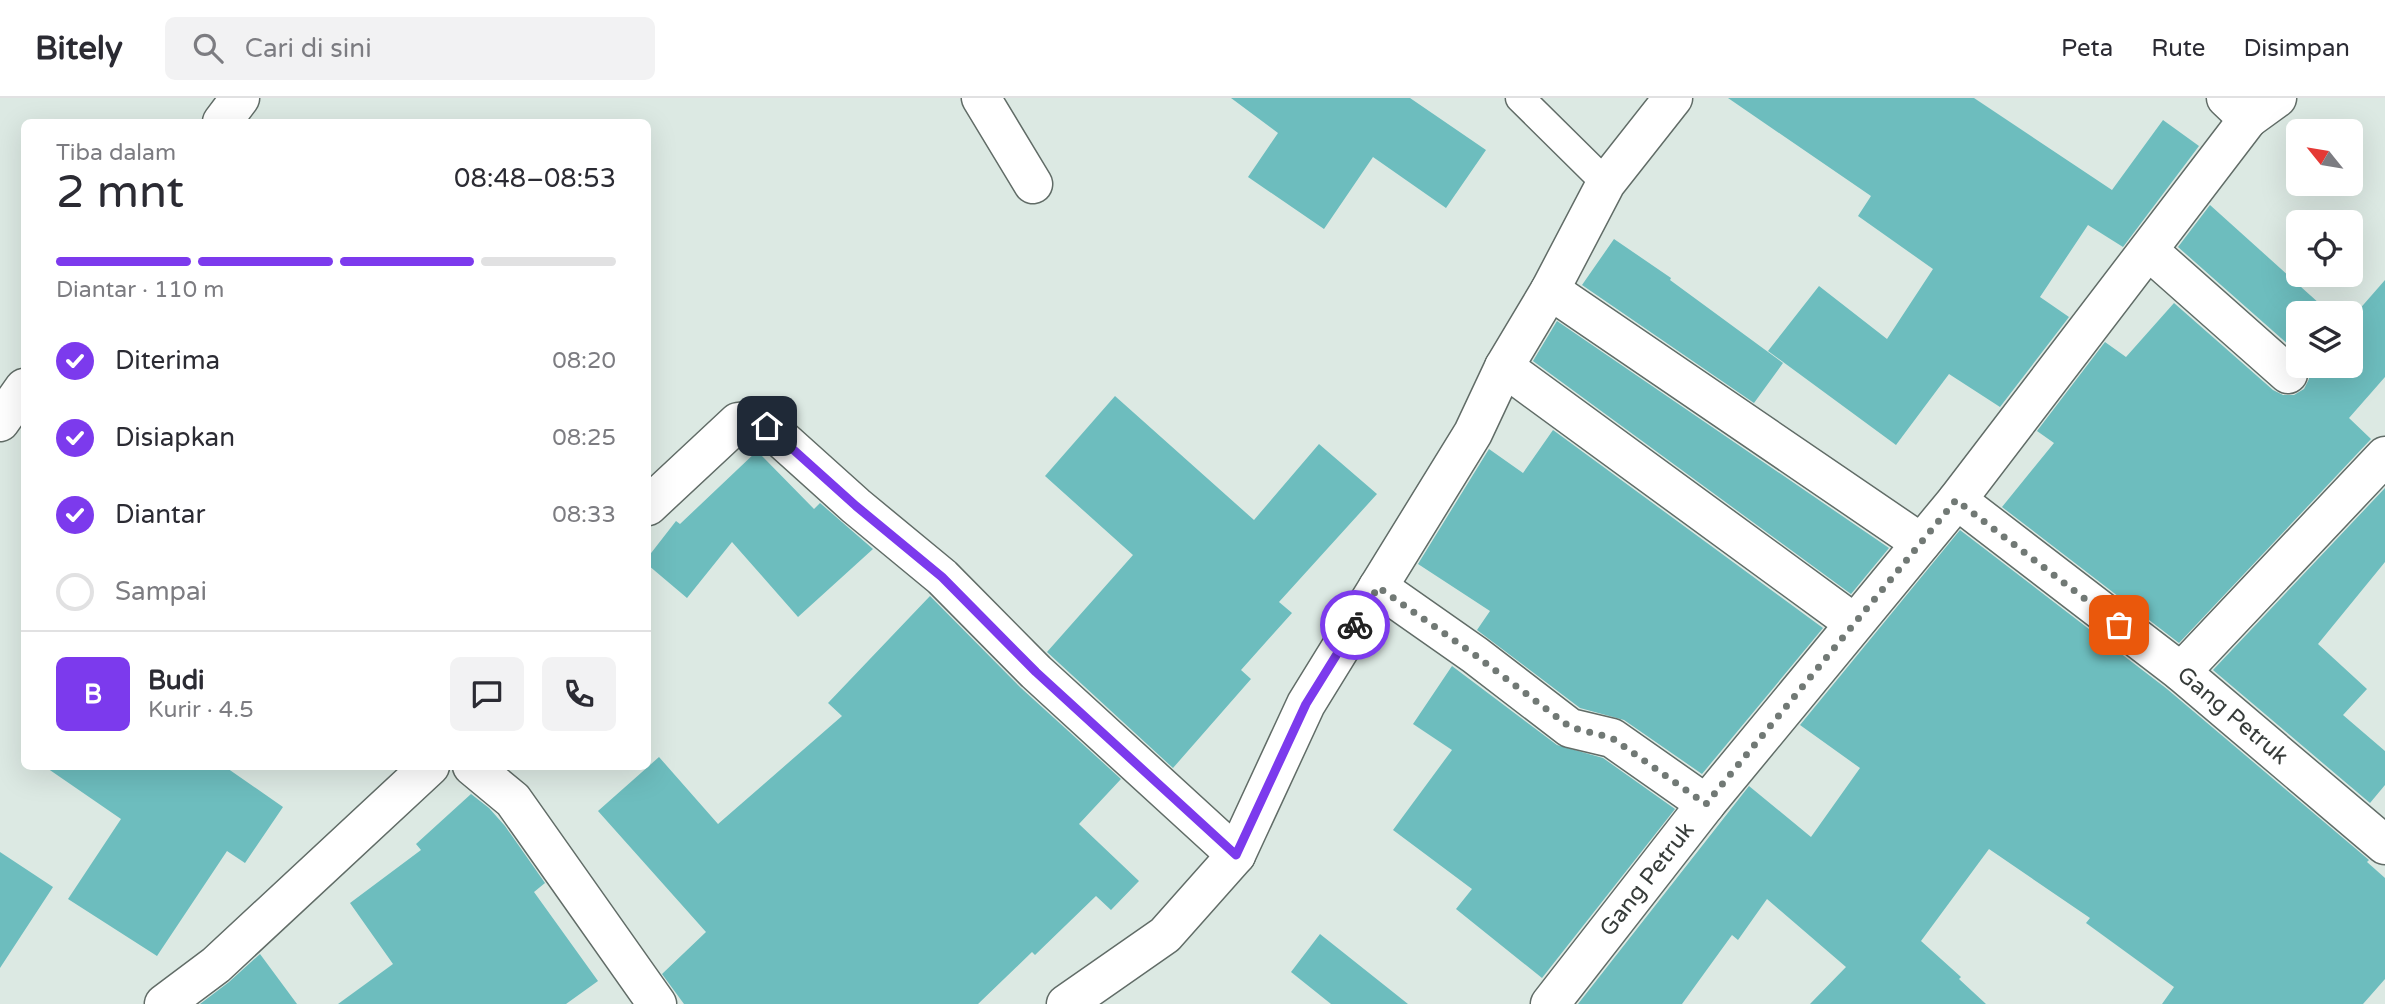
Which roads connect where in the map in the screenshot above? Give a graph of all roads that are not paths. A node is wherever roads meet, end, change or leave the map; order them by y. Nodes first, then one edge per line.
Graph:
1 (240, 98) edge
2 (981, 98) edge
3 (1520, 98) edge
4 (1673, 98) edge
5 (2251, 105) edge
6 (224, 119) edge
7 (1606, 183) junction
8 (1033, 184) dead end
9 (2149, 251) junction
10 (1550, 290) junction
11 (1504, 367) junction
12 (2286, 372) edge
13 (21, 392) edge
14 (0, 422) edge
15 (2385, 456) edge
16 (1956, 500) junction
17 (651, 503) edge
18 (1921, 543) junction
19 (1378, 587) junction
20 (1854, 623) junction
21 (2180, 672) junction
22 (426, 770) edge
23 (476, 770) edge
24 (1706, 804) junction
25 (2385, 845) edge
26 (1236, 855) junction
27 (167, 1003) edge
28 (657, 1004) edge
29 (1066, 1004) edge
30 (1550, 1004) edge

1 - 6 street
2 - 8 street
3 - 7 lane
4 - 7 street
5 - 9 street
7 - 10 street
9 - 12 street
9 - 16 street
10 - 11 street
10 - 18 street
11 - 19 street
11 - 20 street
13 - 14 street
15 - 21 street
16 - 18 street, Gang Petruk
16 - 21 street, Gang Petruk
17 - 26 street
18 - 20 street, Gang Petruk
19 - 24 street
19 - 26 street
20 - 24 street, Gang Petruk
21 - 25 street, Gang Petruk
22 - 27 street
23 - 28 street
24 - 30 street, Gang Petruk
26 - 29 street

